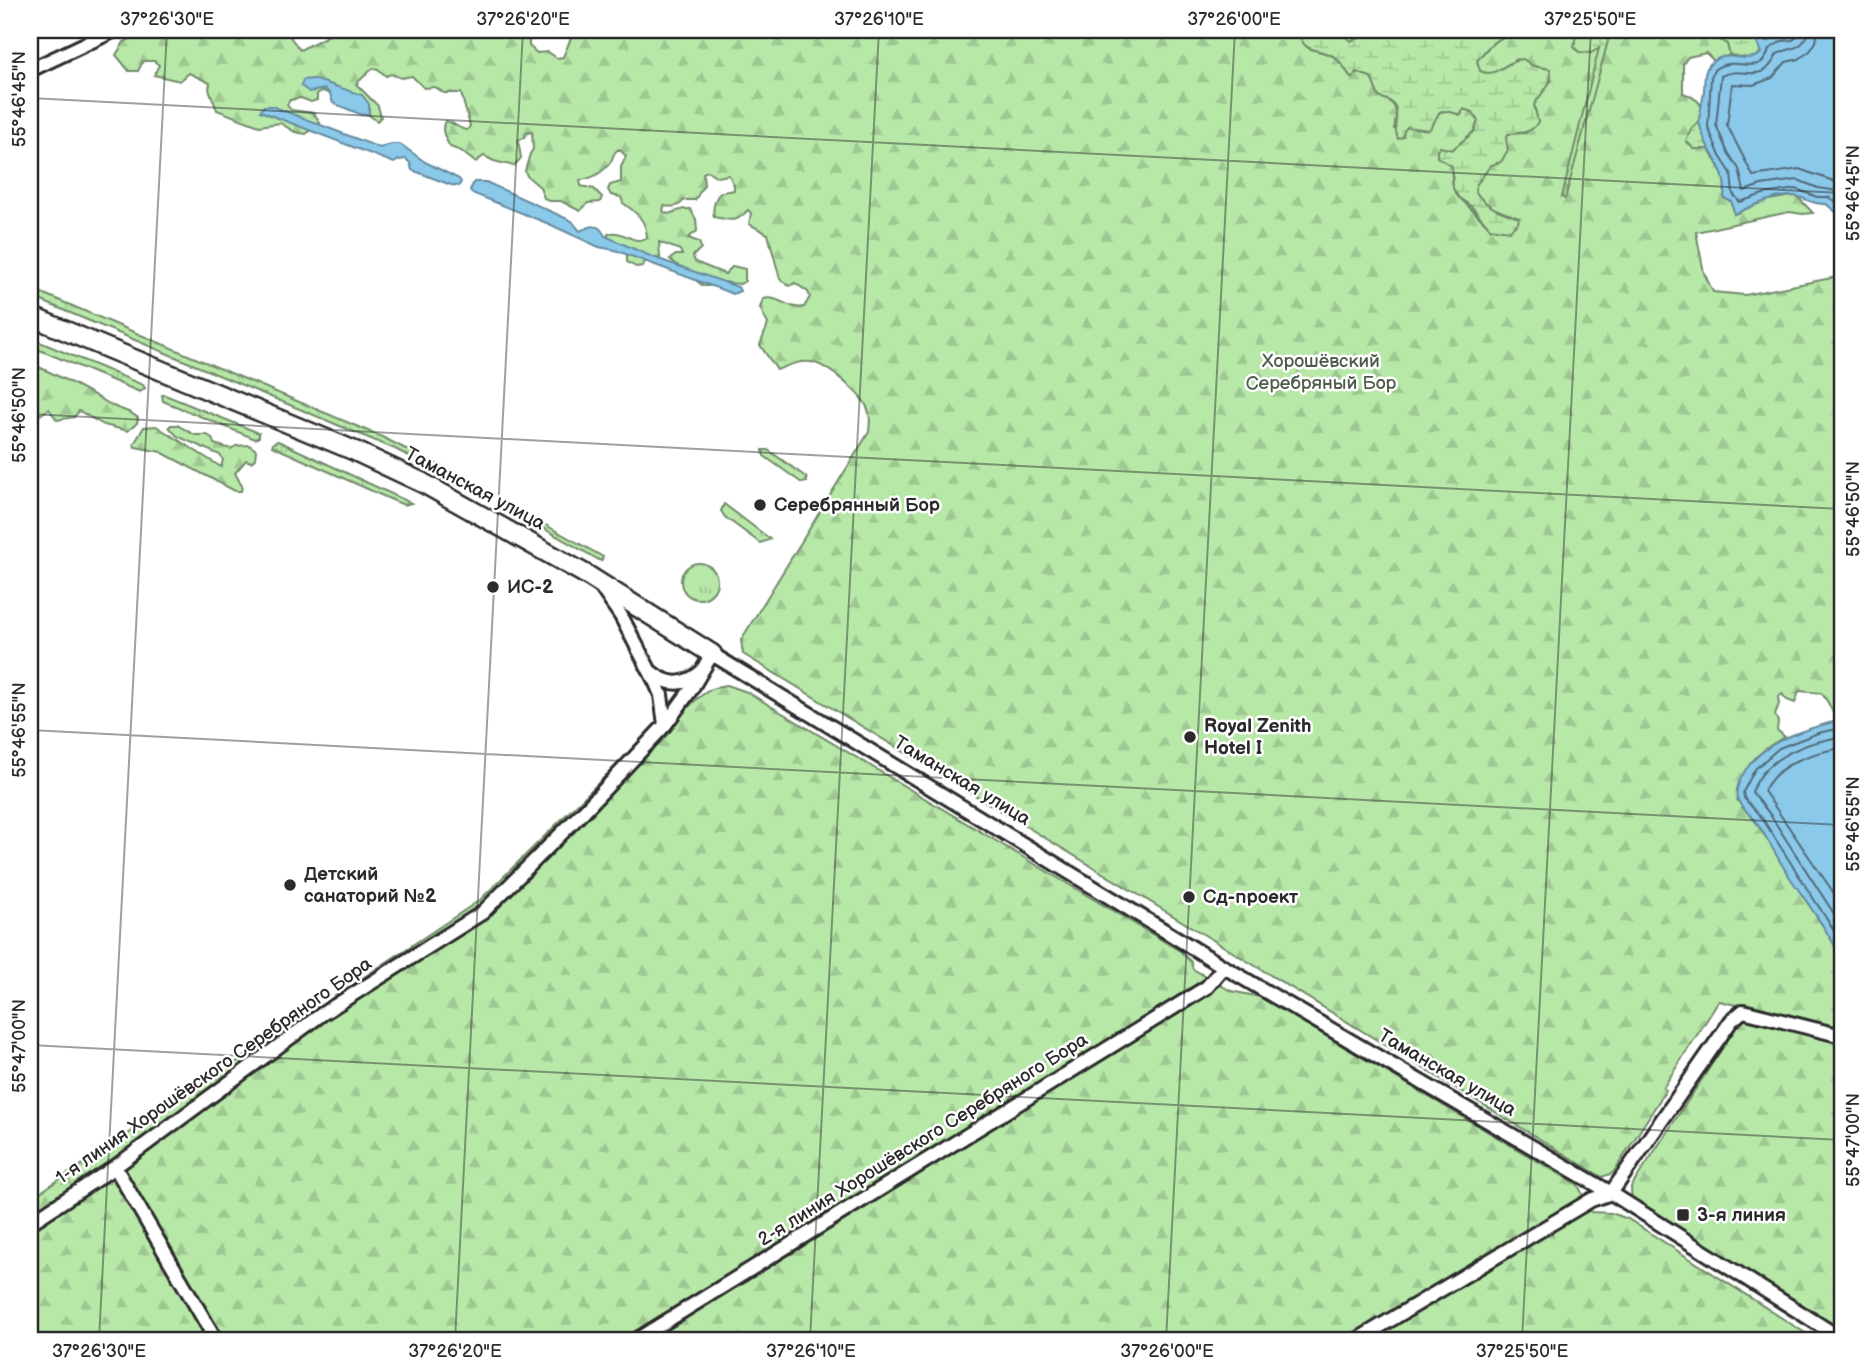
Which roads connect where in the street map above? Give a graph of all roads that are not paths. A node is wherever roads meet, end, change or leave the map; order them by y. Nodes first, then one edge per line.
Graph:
1 (116, 30) edge
2 (30, 70) edge
3 (30, 316) edge
4 (587, 575) junction
5 (638, 607) junction
6 (621, 616) junction
7 (712, 654) junction
8 (650, 671) junction
9 (702, 671) junction
10 (665, 724) junction
11 (1224, 967) junction
12 (1842, 1036) edge
13 (115, 1167) junction
14 (1611, 1193) junction
15 (30, 1223) edge
16 (1842, 1339) edge
17 (216, 1340) edge
18 (636, 1340) edge
19 (1357, 1340) edge

1 - 2 street
3 - 4 street, Таманская улица
4 - 5 street, Таманская улица
4 - 6 street
5 - 6 street
5 - 7 street, Таманская улица
6 - 8 street
7 - 9 street, 1-я линия Хорошёвского Серебряного Бора
7 - 11 street, Таманская улица
8 - 9 street
8 - 10 street
9 - 10 street, 1-я линия Хорошёвского Серебряного Бора
10 - 13 street, 1-я линия Хорошёвского Серебряного Бора
11 - 14 street, Таманская улица
11 - 18 street, 2-я линия Хорошёвского Серебряного Бора
12 - 14 street
13 - 15 street, 1-я линия Хорошёвского Серебряного Бора
13 - 17 street
14 - 16 street, Таманская улица
14 - 19 street

